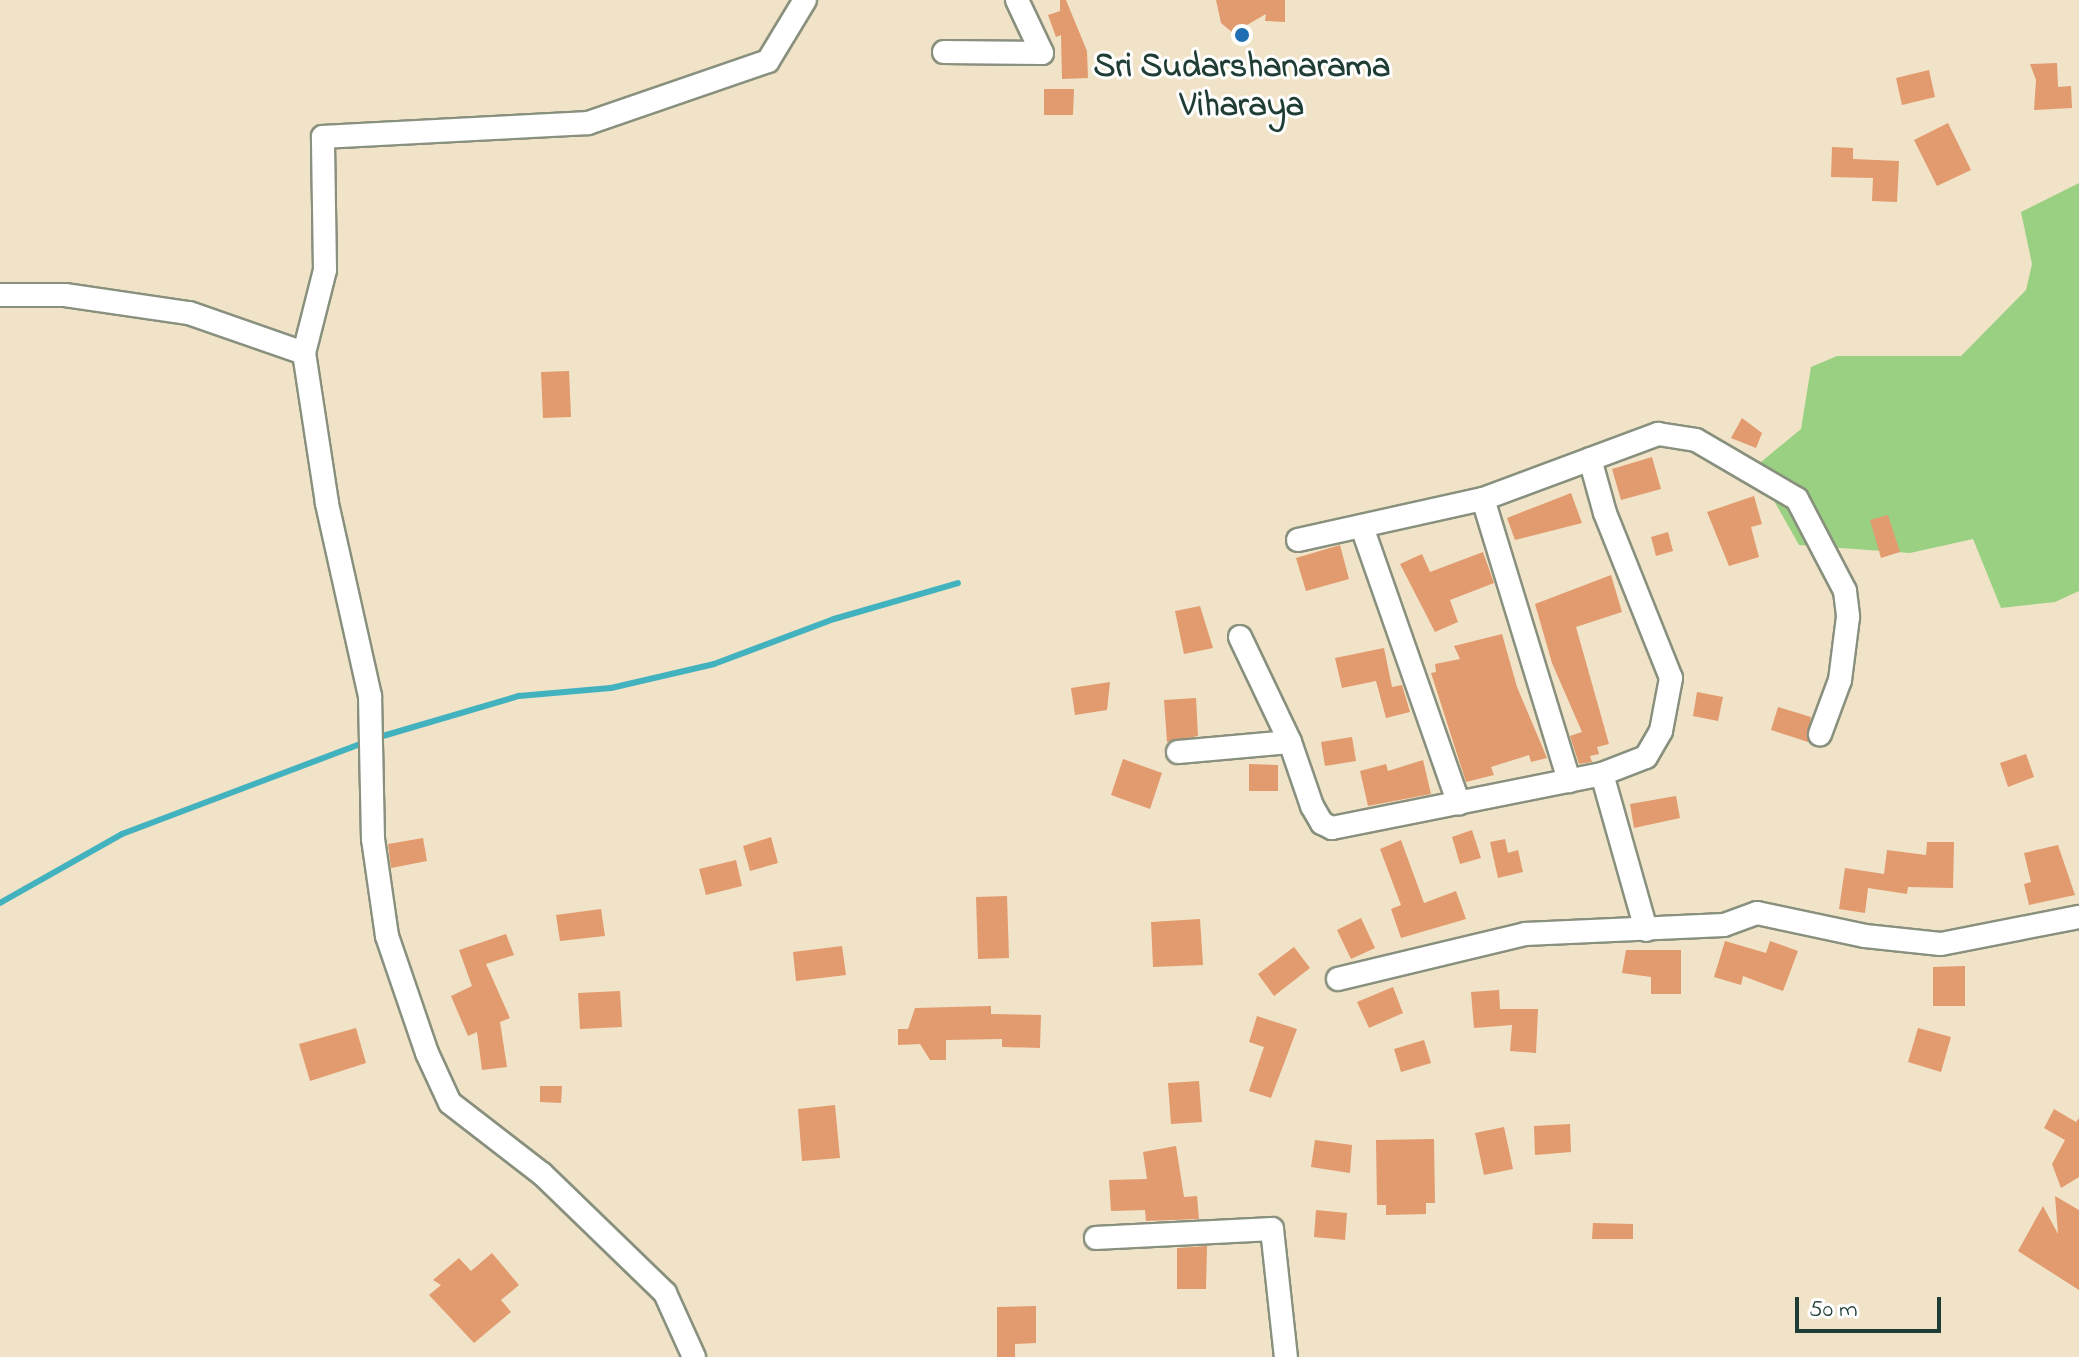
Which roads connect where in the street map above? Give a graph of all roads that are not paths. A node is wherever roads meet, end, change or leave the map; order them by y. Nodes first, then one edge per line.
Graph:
1 (805, 0) edge
2 (1017, 0) edge
3 (944, 52) dead end
4 (0, 295) edge
5 (304, 353) junction
6 (1590, 459) junction
7 (1483, 499) junction
8 (1362, 527) junction
9 (1298, 540) dead end
10 (1240, 637) dead end
11 (1820, 734) dead end
12 (1290, 742) junction
13 (1178, 752) dead end
14 (1602, 774) junction
15 (1569, 781) junction
16 (1459, 804) junction
17 (2079, 917) edge
18 (1646, 930) junction
19 (1338, 979) dead end
20 (1096, 1238) dead end
21 (694, 1357) edge
22 (1286, 1357) edge

1 - 5 street
2 - 3 street
4 - 5 street
5 - 21 street
6 - 7 street
6 - 11 street
6 - 14 street
7 - 8 street
7 - 15 street
8 - 9 street
8 - 16 street
10 - 12 street
12 - 13 street
12 - 16 street
14 - 15 street
14 - 18 street
15 - 16 street
17 - 18 street
18 - 19 street
20 - 22 street

